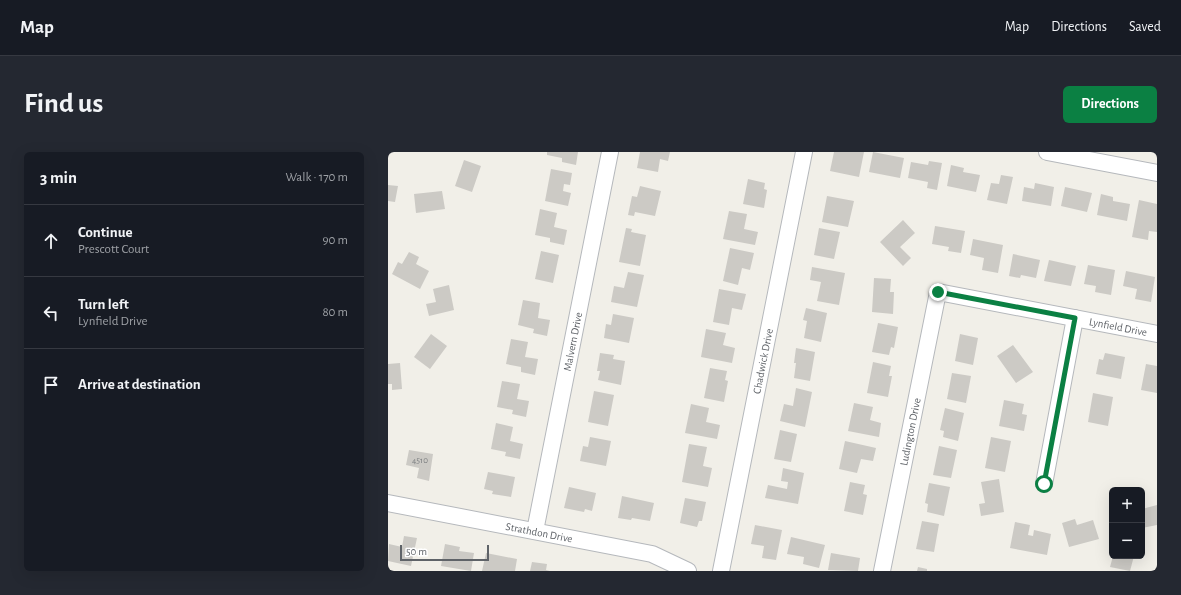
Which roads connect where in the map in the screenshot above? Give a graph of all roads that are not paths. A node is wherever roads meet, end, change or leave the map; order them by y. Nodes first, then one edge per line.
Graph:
1 (610, 152) edge
2 (804, 152) edge
3 (1047, 152) edge
4 (1157, 173) edge
5 (938, 292) joint
6 (1075, 318) junction
7 (1157, 334) edge
8 (1044, 484) dead end
9 (388, 503) edge
10 (535, 531) junction
11 (688, 571) edge
12 (721, 571) edge
13 (882, 571) edge

1 - 10 street, Malvern Drive
2 - 12 street, Chadwick Drive
3 - 4 street
5 - 6 street, Lynfield Drive
5 - 13 street, Ludington Drive
6 - 7 street, Lynfield Drive
6 - 8 street
9 - 10 street, Strathdon Drive
10 - 11 street, Strathdon Drive

